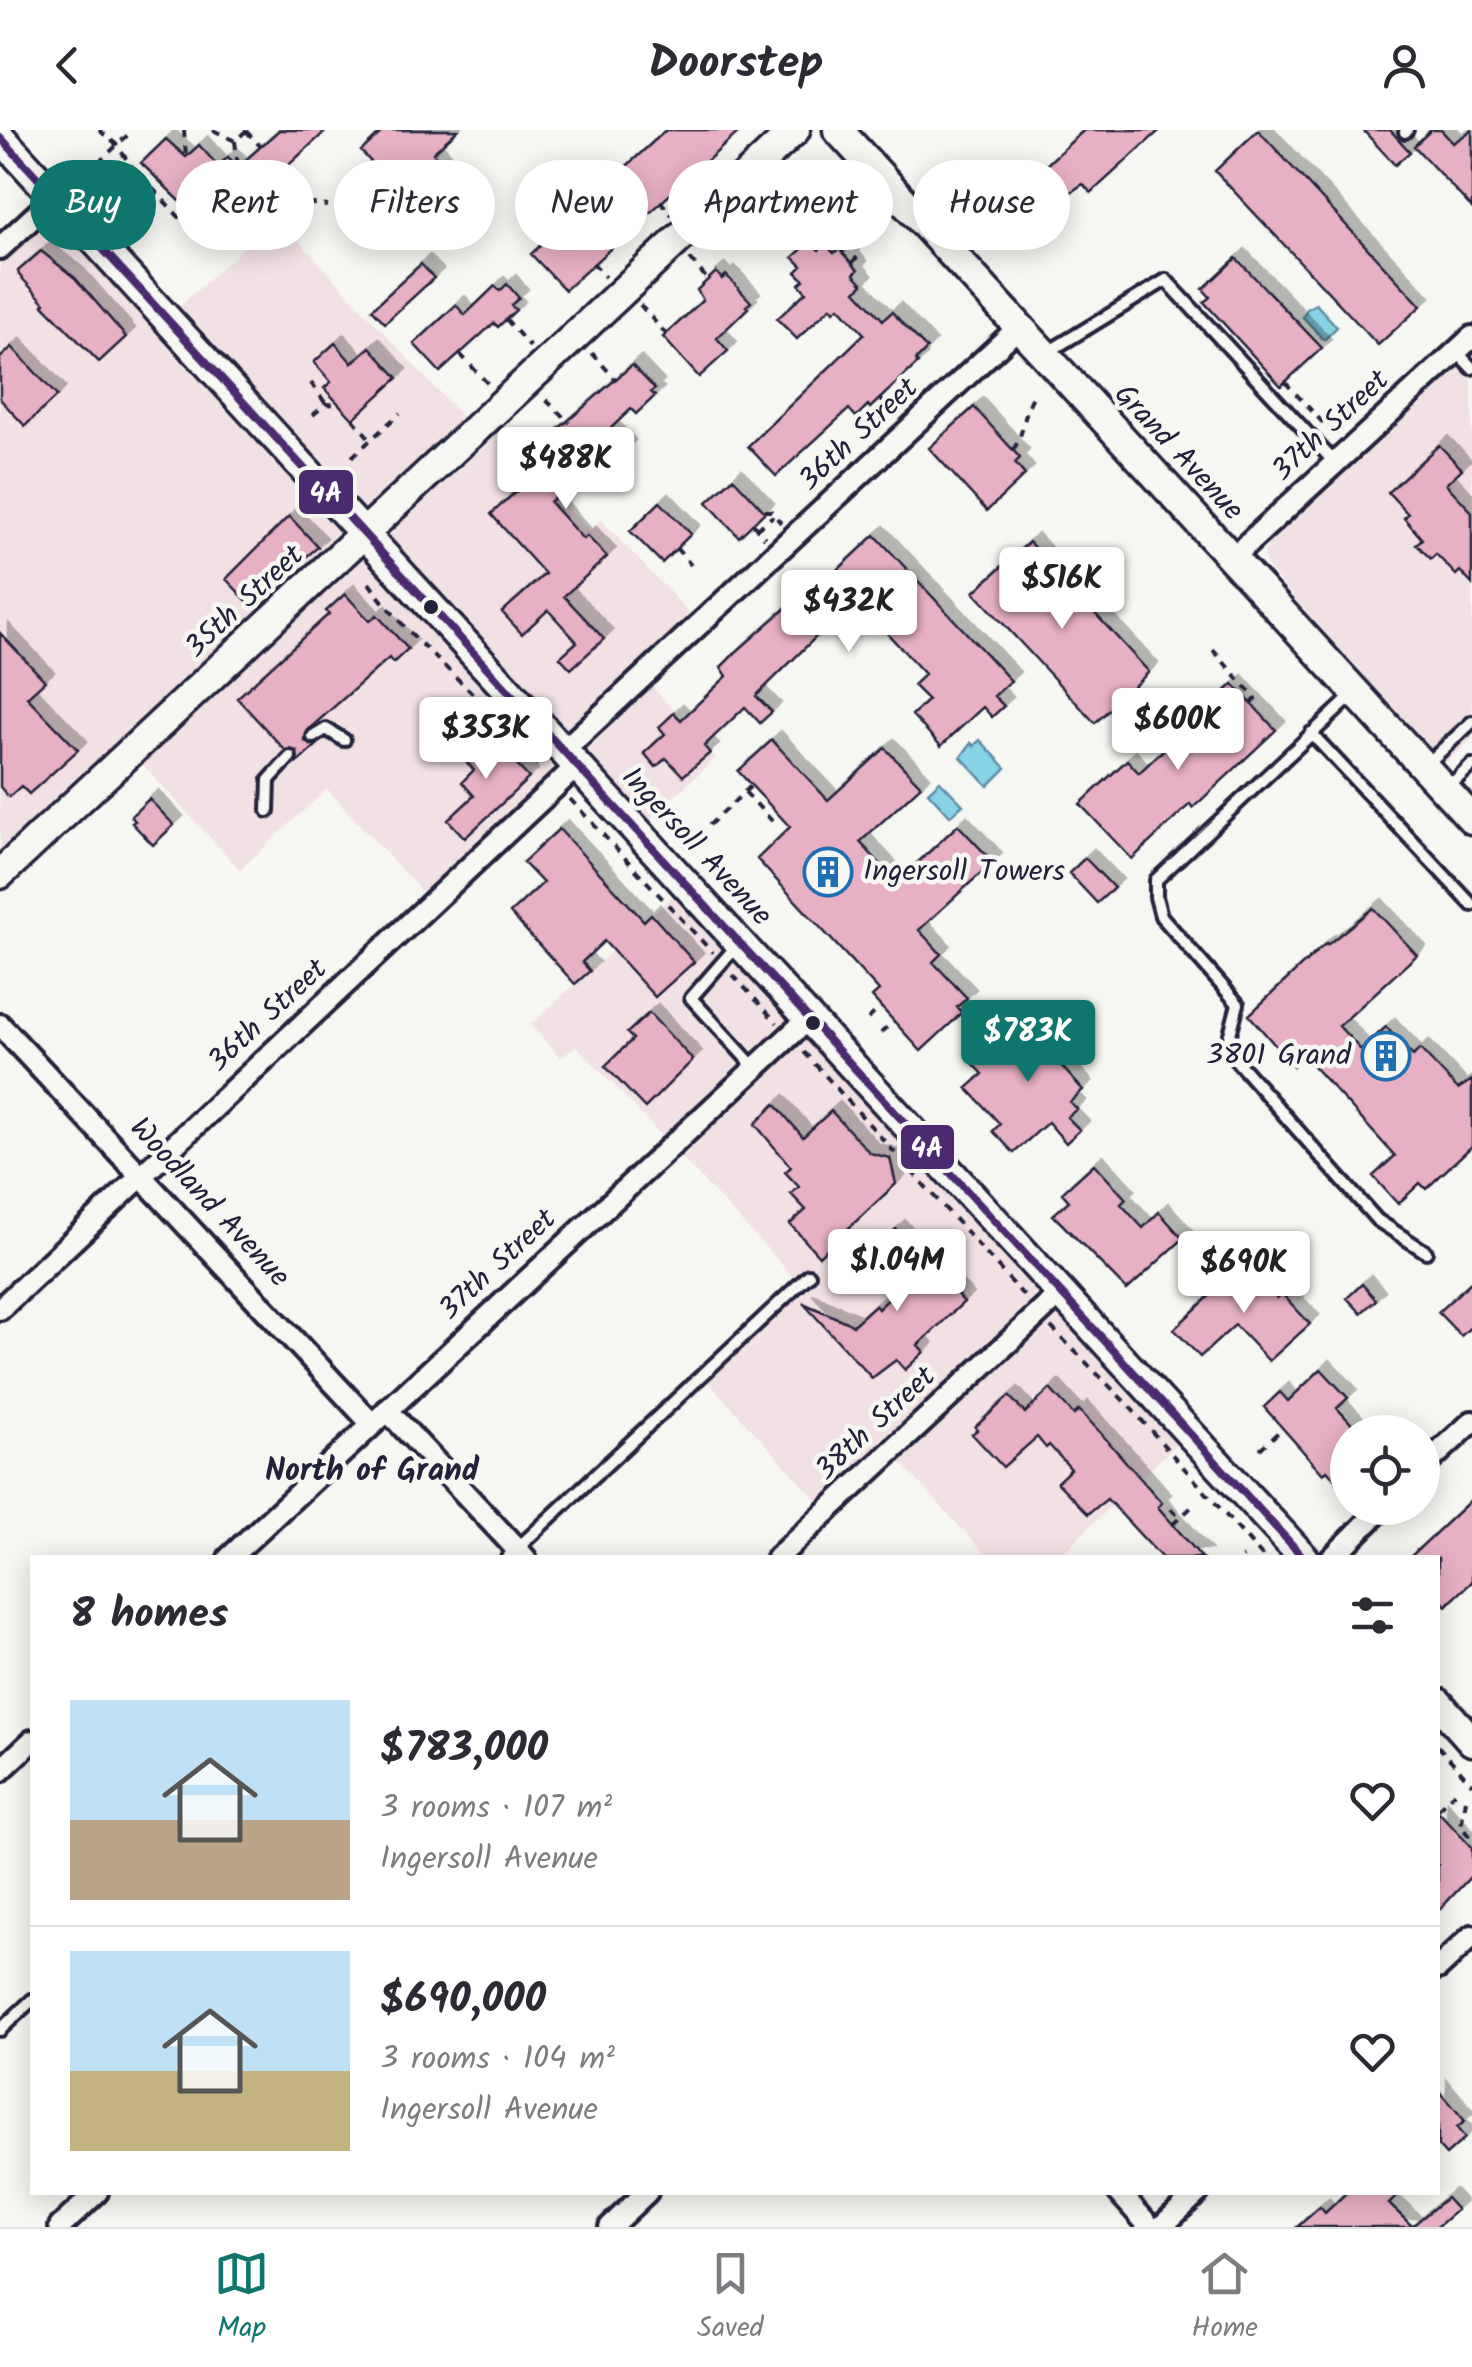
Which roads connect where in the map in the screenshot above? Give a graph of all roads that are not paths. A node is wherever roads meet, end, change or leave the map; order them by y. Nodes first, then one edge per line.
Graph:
1 (795, 130) edge
2 (838, 130) edge
3 (0, 136) edge
4 (30, 160) edge
5 (30, 222) edge
6 (0, 248) edge
7 (120, 250) edge
8 (1019, 328) junction
9 (1464, 344) edge
10 (1044, 355) junction
11 (1472, 368) edge
12 (1342, 457) junction
13 (365, 535) junction
14 (1231, 559) junction
15 (1355, 694) junction
16 (1472, 722) edge
17 (1311, 733) junction
18 (313, 736) dead end
19 (344, 740) dead end
20 (290, 756) dead end
21 (570, 758) junction
22 (1472, 765) edge
23 (1422, 768) junction
24 (1445, 790) junction
25 (268, 810) dead end
26 (1472, 819) edge
27 (0, 874) edge
28 (1472, 905) edge
29 (731, 953) junction
30 (810, 1018) junction
31 (0, 1025) edge
32 (755, 1068) junction
33 (142, 1175) junction
34 (1426, 1252) dead end
35 (810, 1275) dead end
36 (1061, 1293) junction
37 (0, 1309) edge
38 (380, 1417) junction
39 (1472, 1422) edge
40 (1440, 1451) edge
41 (1365, 1525) edge
42 (516, 1554) edge
43 (232, 1555) edge
44 (780, 1555) edge
45 (1301, 1555) edge
46 (1335, 1555) edge
47 (1440, 1705) edge
48 (1472, 1741) edge
49 (30, 1742) edge
50 (0, 1771) edge
51 (1472, 1936) edge
52 (1440, 1966) edge
53 (30, 2002) edge
54 (0, 2030) edge
55 (94, 2195) edge
56 (644, 2195) edge
57 (1121, 2195) edge
58 (1195, 2195) edge
59 (60, 2227) edge
60 (610, 2227) edge
61 (1150, 2227) edge
62 (1161, 2227) edge

1 - 13 main road, 35th Street
2 - 8 main road, Grand Avenue
3 - 4 main road, Ingersoll Avenue
5 - 6 street
7 - 13 main road, Ingersoll Avenue
8 - 10 main road, Grand Avenue
8 - 21 street, 36th Street
9 - 11 lane
9 - 12 street, 37th Street
10 - 12 lane
10 - 14 main road, Grand Avenue
12 - 14 street, 37th Street
13 - 21 main road, Ingersoll Avenue
13 - 27 main road, 35th Street
14 - 15 main road, Grand Avenue
15 - 17 lane
15 - 23 main road, Grand Avenue
16 - 23 lane
17 - 28 lane
17 - 34 lane
18 - 19 lane
20 - 25 lane
21 - 29 main road, Ingersoll Avenue
21 - 33 street, 36th Street
22 - 24 lane
23 - 24 main road, Grand Avenue
24 - 26 main road, Grand Avenue
29 - 30 main road, Ingersoll Avenue
29 - 32 lane
30 - 32 street, 37th Street
30 - 36 main road, Ingersoll Avenue
31 - 33 street, Woodland Avenue
32 - 38 street, 37th Street
33 - 37 street, 36th Street
33 - 38 street, Woodland Avenue
35 - 42 lane
36 - 44 street, 38th Street
36 - 45 main road, Ingersoll Avenue
38 - 42 street, Woodland Avenue
38 - 43 street, 37th Street
39 - 40 street
41 - 46 street
47 - 48 main road
49 - 50 street
51 - 52 street
53 - 54 lane
55 - 59 street
56 - 60 street
57 - 61 street
58 - 62 street

